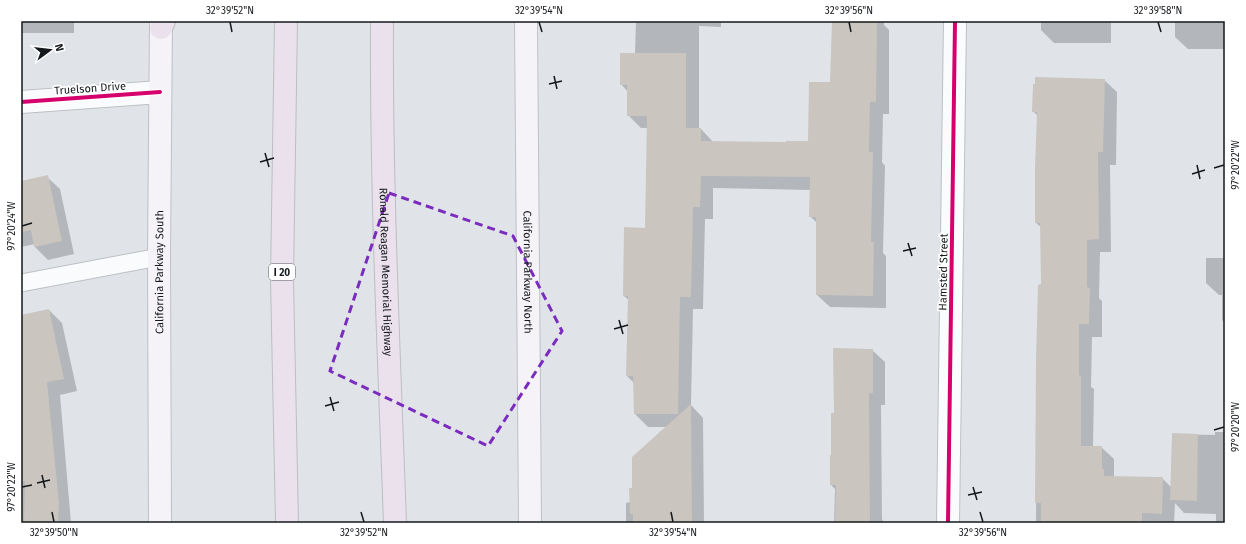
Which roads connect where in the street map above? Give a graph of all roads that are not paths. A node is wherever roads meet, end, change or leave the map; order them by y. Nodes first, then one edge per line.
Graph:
1 (286, 21) edge
2 (382, 21) edge
3 (526, 21) edge
4 (955, 21) edge
5 (162, 24) edge
6 (160, 92) junction
7 (21, 102) edge
8 (159, 257) junction
9 (21, 282) edge
10 (160, 523) edge
11 (287, 523) edge
12 (395, 523) edge
13 (530, 523) edge
14 (948, 523) edge

1 - 11 highway, I 20
2 - 12 highway, Ronald Reagan Memorial Highway
3 - 13 main road, California Parkway North
4 - 14 street, Hamsted Street
5 - 6 main road, California Parkway South
6 - 7 street, Truelson Drive
6 - 8 main road, California Parkway South
8 - 9 lane
8 - 10 main road, California Parkway South

